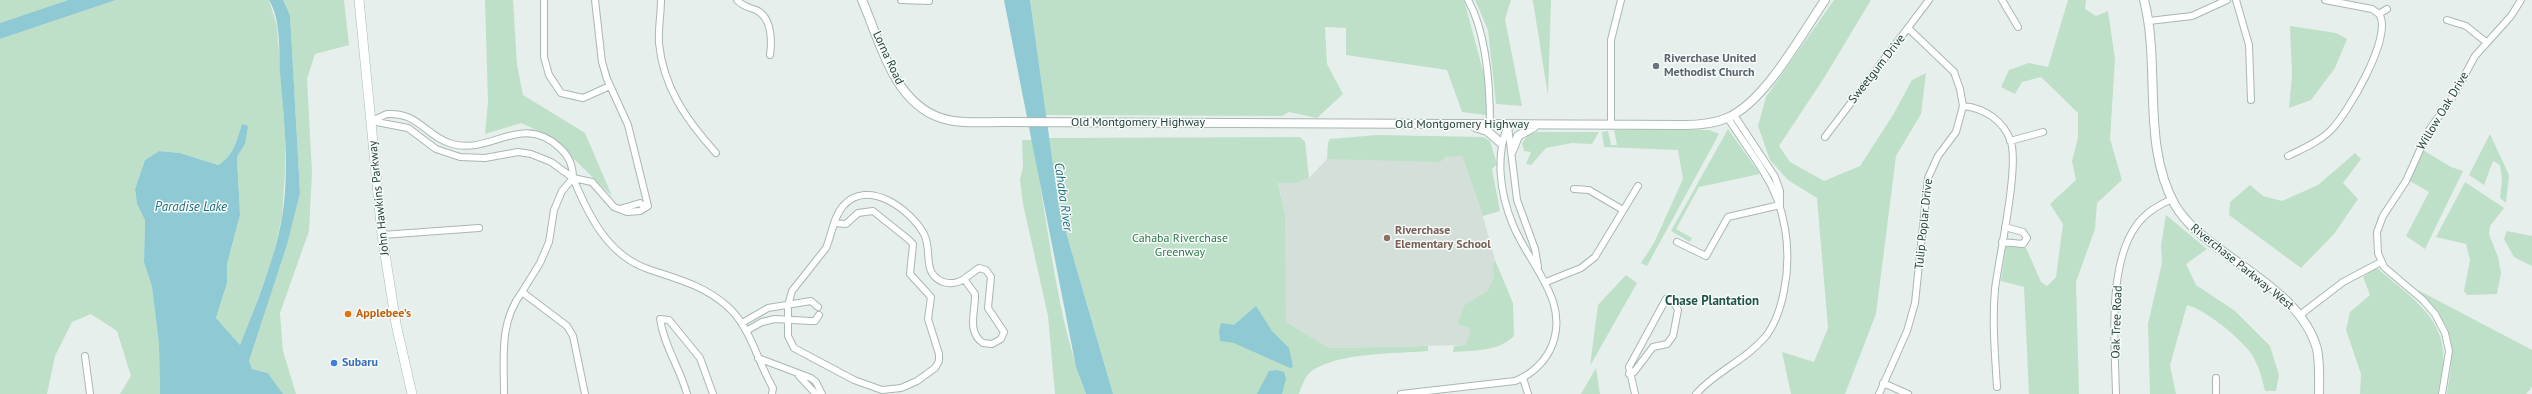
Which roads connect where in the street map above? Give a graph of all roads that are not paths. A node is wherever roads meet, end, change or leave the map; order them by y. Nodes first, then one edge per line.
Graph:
1 (359, 0) edge
2 (544, 0) edge
3 (595, 0) edge
4 (661, 0) edge
5 (737, 0) edge
6 (862, 0) edge
7 (901, 0) edge
8 (1468, 0) edge
9 (1620, 0) edge
10 (1825, 0) edge
11 (1929, 0) edge
12 (2002, 0) edge
13 (2144, 0) edge
14 (2149, 0) edge
15 (2227, 0) edge
16 (2236, 0) edge
17 (2326, 0) edge
18 (2521, 0) edge
19 (929, 1) dead end
20 (2387, 9) dead end
21 (2379, 14) junction
22 (2447, 20) dead end
23 (2149, 21) junction
24 (2018, 27) dead end
25 (1909, 29) junction
26 (2486, 42) junction
27 (770, 55) dead end
28 (610, 86) junction
29 (2251, 100) dead end
30 (1963, 106) junction
31 (1731, 116) junction
32 (372, 121) junction
33 (1040, 122) joint
34 (1468, 125) junction
35 (1490, 125) junction
36 (1508, 125) junction
37 (1539, 125) junction
38 (1611, 125) junction
39 (2043, 132) dead end
40 (1825, 137) dead end
41 (2010, 141) junction
42 (1501, 143) junction
43 (1512, 151) junction
44 (716, 153) dead end
45 (2288, 156) dead end
46 (572, 178) junction
47 (1638, 186) dead end
48 (1574, 189) dead end
49 (2172, 199) junction
50 (1780, 205) junction
51 (1623, 210) junction
52 (834, 223) junction
53 (2004, 227) junction
54 (478, 228) dead end
55 (382, 235) junction
56 (1677, 242) dead end
57 (2002, 242) junction
58 (2381, 262) junction
59 (1538, 269) junction
60 (964, 279) junction
61 (1546, 282) junction
62 (522, 292) junction
63 (788, 306) junction
64 (818, 307) dead end
65 (2300, 315) junction
66 (819, 316) dead end
67 (787, 319) junction
68 (742, 323) junction
69 (746, 331) junction
70 (85, 356) dead end
71 (758, 358) junction
72 (796, 374) junction
73 (1629, 374) junction
74 (1523, 378) junction
75 (2216, 378) dead end
76 (1883, 383) junction
77 (1997, 386) dead end
78 (1449, 392) edge
79 (90, 394) edge
80 (412, 394) edge
81 (504, 394) edge
82 (585, 394) edge
83 (687, 394) edge
84 (713, 394) edge
85 (772, 394) edge
86 (816, 394) edge
87 (822, 394) edge
88 (1401, 394) edge
89 (1528, 394) edge
90 (1635, 394) edge
91 (1696, 394) edge
92 (1879, 394) edge
93 (1908, 394) edge
94 (2116, 394) edge
95 (2216, 394) edge
96 (2319, 394) edge
97 (2442, 394) edge

1 - 32 main road, John Hawkins Parkway
2 - 28 street
3 - 28 street
4 - 44 street
5 - 27 street
6 - 33 street, Lorna Road
7 - 19 street
8 - 35 street
9 - 38 street
10 - 31 street, Old Montgomery Highway
11 - 25 street, Sweetgum Drive
12 - 24 street
13 - 23 street, Riverchase Parkway West
14 - 23 street, Riverchase Parkway West
15 - 23 street
16 - 29 street
17 - 21 street
18 - 26 street, Willow Oak Drive
20 - 21 street
21 - 45 street
22 - 26 street
23 - 49 street, Riverchase Parkway West
25 - 30 street, Tulip Poplar Drive
25 - 40 street, Sweetgum Drive
26 - 58 street, Willow Oak Drive
28 - 46 street
30 - 41 street
30 - 76 street, Tulip Poplar Drive
31 - 38 street, Old Montgomery Highway
31 - 50 street
32 - 46 street
32 - 46 street
32 - 55 main road, John Hawkins Parkway
33 - 34 street, Old Montgomery Highway
34 - 35 street, Old Montgomery Highway
34 - 42 street
35 - 36 street, Old Montgomery Highway
36 - 37 street, Old Montgomery Highway
36 - 42 street
36 - 43 street
37 - 38 street, Old Montgomery Highway
37 - 43 street
39 - 41 street
41 - 53 street
42 - 59 street
43 - 59 street
46 - 62 street
46 - 68 street
47 - 51 street
48 - 51 street
49 - 65 street, Riverchase Parkway West
49 - 94 street, Oak Tree Road
50 - 56 street
50 - 91 street
51 - 61 street
52 - 60 street
52 - 63 street
52 - 67 street
53 - 57 street
53 - 57 street
54 - 55 street
55 - 80 main road, John Hawkins Parkway
57 - 77 street
58 - 65 street
58 - 97 street, Willow Oak Drive
59 - 61 street
60 - 60 street
61 - 74 street
62 - 81 street
62 - 82 street
63 - 64 street
63 - 67 street
63 - 68 street
65 - 96 street, Riverchase Parkway West
66 - 67 street
67 - 69 street
68 - 69 street
69 - 71 street
70 - 79 street
71 - 72 street
71 - 85 street
72 - 86 street
72 - 87 street
73 - 73 street
73 - 90 street
74 - 78 street
74 - 89 street
75 - 95 street
76 - 92 street, Tulip Poplar Drive
76 - 93 street
78 - 88 street
83 - 84 street

